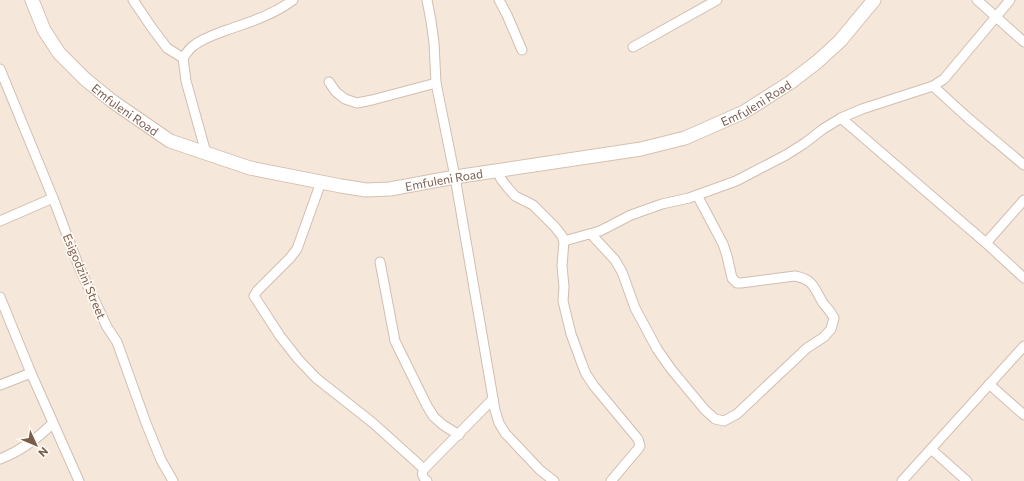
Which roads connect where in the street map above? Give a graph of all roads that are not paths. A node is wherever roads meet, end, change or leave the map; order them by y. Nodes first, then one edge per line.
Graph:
1 (32, 0) edge
2 (134, 0) edge
3 (293, 0) edge
4 (427, 0) edge
5 (499, 0) edge
6 (717, 0) edge
7 (874, 0) edge
8 (977, 0) edge
9 (1010, 0) edge
10 (996, 16) junction
11 (1024, 42) edge
12 (633, 47) dead end
13 (522, 50) dead end
14 (183, 58) junction
15 (0, 69) edge
16 (329, 82) dead end
17 (436, 83) junction
18 (933, 86) junction
19 (841, 118) junction
20 (206, 153) junction
21 (1024, 165) edge
22 (497, 171) junction
23 (455, 177) junction
24 (321, 182) junction
25 (697, 196) junction
26 (53, 198) junction
27 (1024, 200) edge
28 (0, 221) edge
29 (591, 234) junction
30 (564, 241) junction
31 (986, 243) junction
32 (380, 262) dead end
33 (1024, 278) edge
34 (1, 300) edge
35 (1024, 346) edge
36 (31, 373) junction
37 (990, 384) junction
38 (0, 385) edge
39 (493, 399) junction
40 (1024, 415) edge
41 (53, 423) junction
42 (459, 435) junction
43 (931, 449) junction
44 (0, 459) edge
45 (424, 469) junction
46 (551, 480) edge
47 (79, 481) edge
48 (173, 481) edge
49 (427, 481) edge
50 (611, 481) edge
51 (902, 481) edge
52 (967, 481) edge

1 - 20 street, Emfuleni Road
2 - 14 street
3 - 14 street
4 - 17 street
5 - 13 street
6 - 12 street
7 - 22 street, Emfuleni Road
8 - 10 street
9 - 10 street
10 - 11 street
10 - 18 street
14 - 20 street
15 - 26 street, Esigodzini Street
16 - 17 street
17 - 23 street
18 - 19 street
18 - 21 street
19 - 25 street
19 - 31 street
20 - 24 street, Emfuleni Road
22 - 23 street, Emfuleni Road
22 - 30 street
23 - 24 street, Emfuleni Road
23 - 39 street
24 - 45 street
25 - 29 street
25 - 29 street
26 - 28 street
26 - 48 street, Esigodzini Street
27 - 31 street
29 - 30 street
30 - 50 street
31 - 33 street
32 - 42 street
34 - 36 street
35 - 37 street
36 - 38 street
36 - 41 street
37 - 40 street
37 - 43 street
39 - 42 street
39 - 46 street
41 - 44 street
41 - 47 street
42 - 45 street
43 - 51 street
43 - 52 street
45 - 49 street

